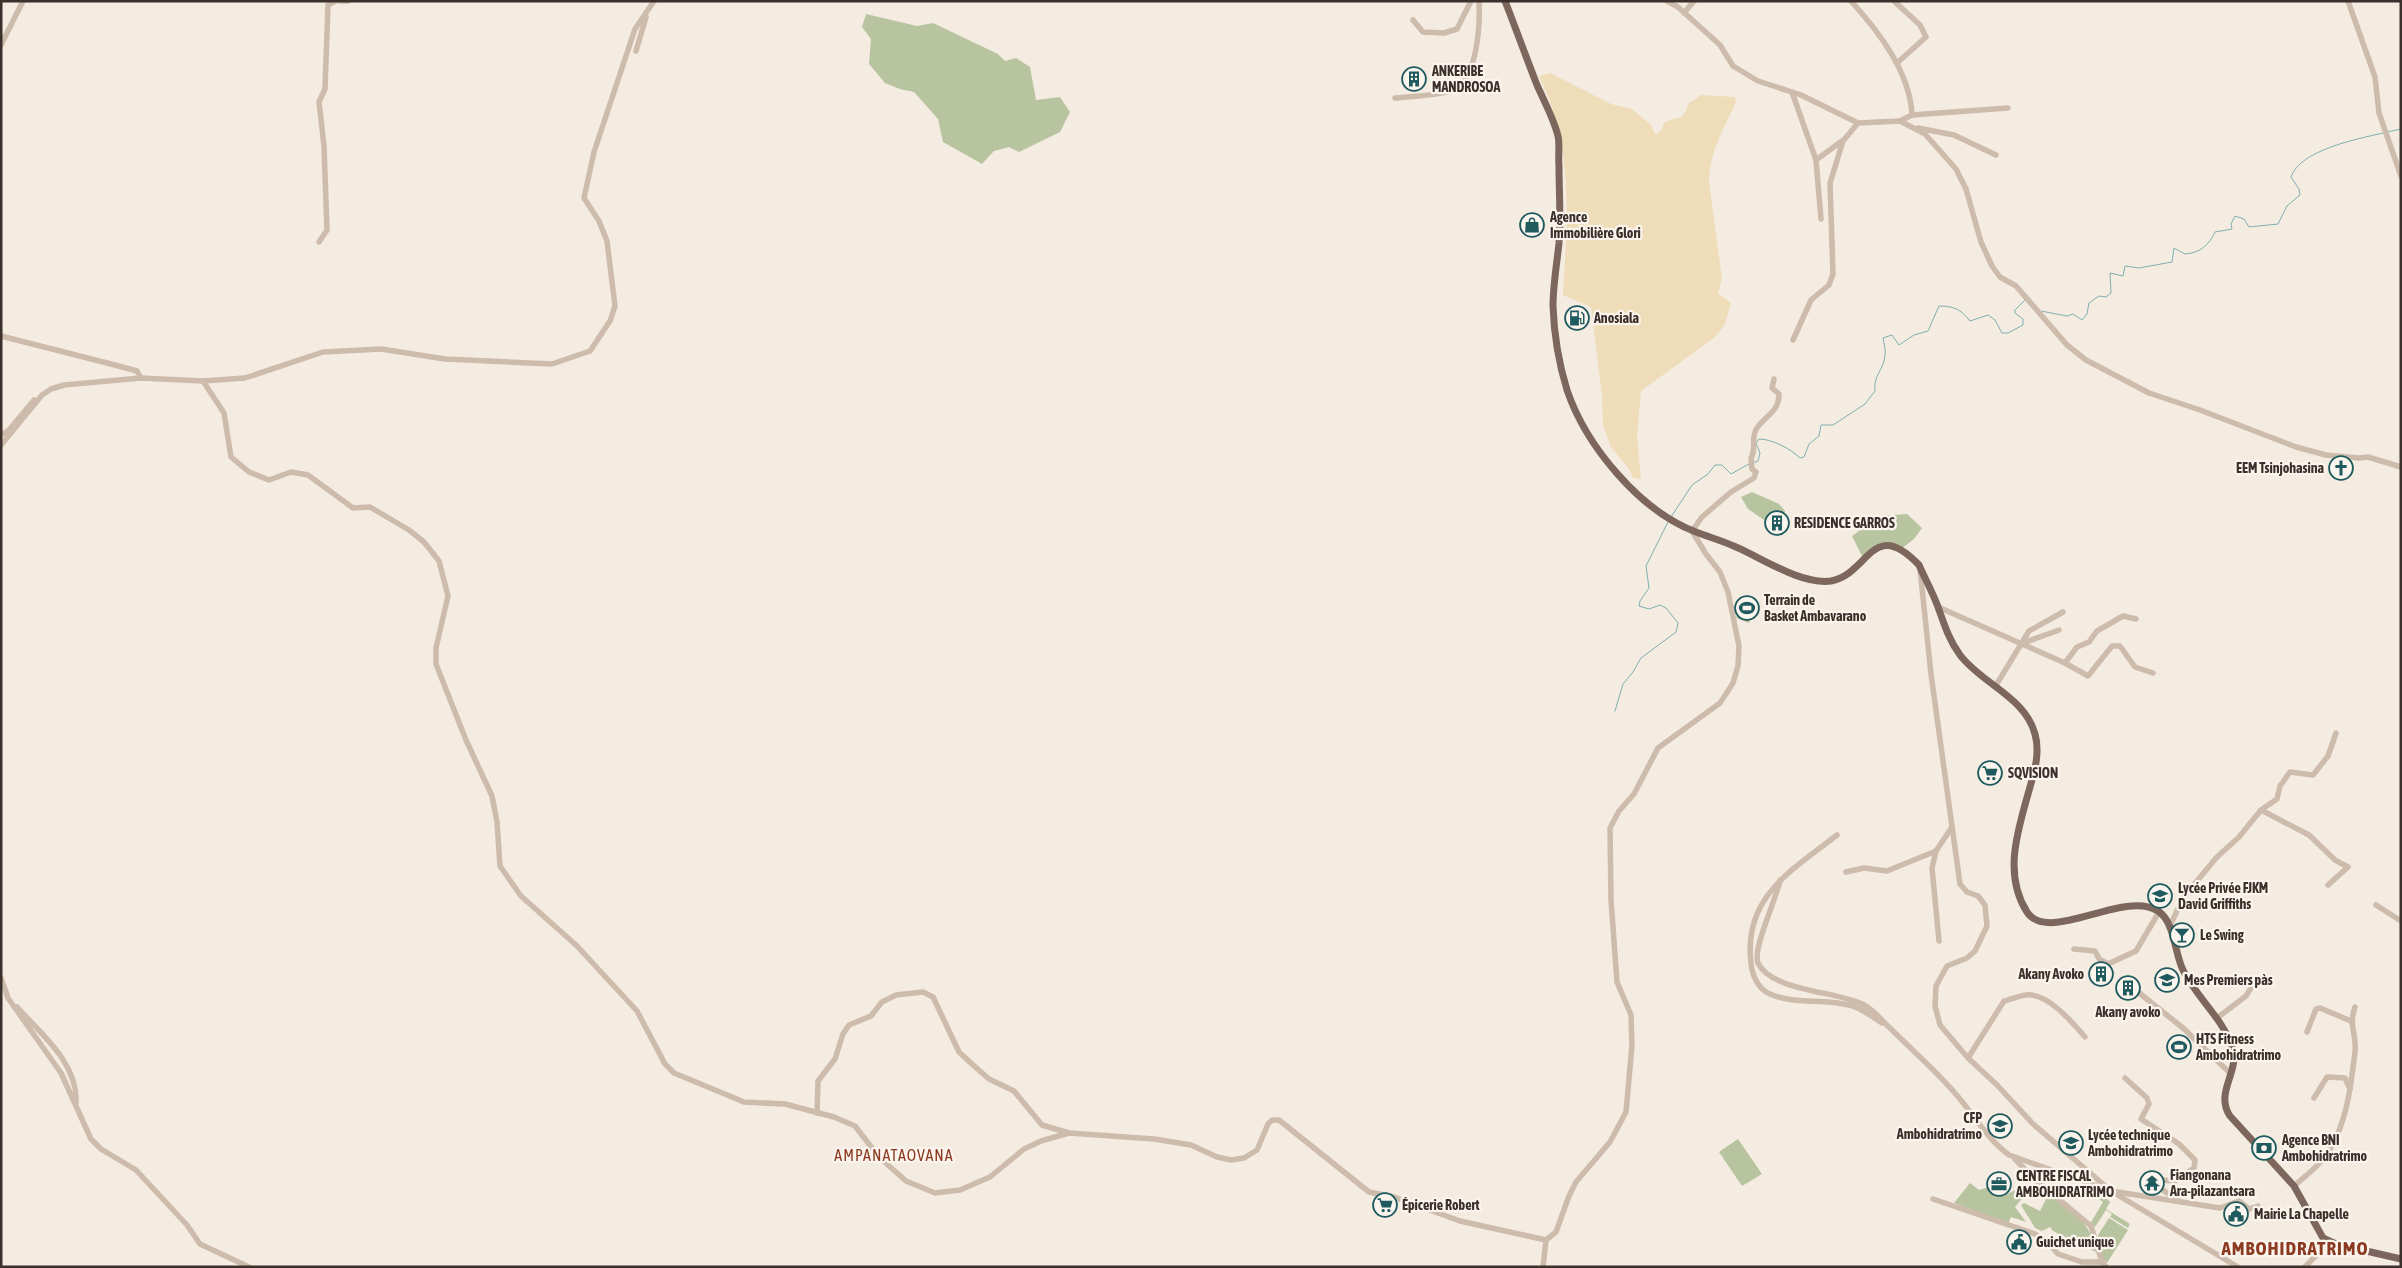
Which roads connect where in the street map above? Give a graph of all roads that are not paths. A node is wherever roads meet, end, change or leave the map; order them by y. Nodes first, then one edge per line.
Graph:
1 (23, 1) edge
2 (335, 1) edge
3 (339, 1) edge
4 (348, 1) edge
5 (654, 1) edge
6 (1471, 1) edge
7 (1479, 1) edge
8 (1505, 1) edge
9 (1667, 1) edge
10 (1694, 1) edge
11 (1851, 1) edge
12 (1894, 1) edge
13 (2348, 1) edge
14 (648, 10) junction
15 (1684, 13) junction
16 (1413, 20) dead end
17 (1, 45) edge
18 (636, 51) dead end
19 (1897, 63) junction
20 (1792, 92) junction
21 (1395, 98) dead end
22 (2008, 108) dead end
23 (1912, 115) junction
24 (1900, 121) junction
25 (1858, 123) junction
26 (1916, 127) junction
27 (1843, 141) junction
28 (1996, 155) dead end
29 (1816, 160) junction
30 (2401, 176) edge
31 (1821, 219) dead end
32 (319, 242) dead end
33 (1, 336) edge
34 (1793, 340) dead end
35 (141, 378) junction
36 (1774, 379) dead end
37 (203, 381) junction
38 (42, 395) junction
39 (1, 435) edge
40 (1, 445) edge
41 (2401, 467) edge
42 (1692, 531) junction
43 (1919, 565) junction
44 (1938, 607) junction
45 (2063, 612) dead end
46 (2136, 619) dead end
47 (2059, 630) dead end
48 (2021, 644) junction
49 (2065, 664) junction
50 (2153, 673) dead end
51 (1995, 687) junction
52 (2336, 733) dead end
53 (2261, 810) junction
54 (1952, 827) junction
55 (1837, 836) dead end
56 (1936, 851) junction
57 (1846, 872) dead end
58 (1780, 880) junction
59 (2328, 885) dead end
60 (2376, 905) dead end
61 (2159, 912) junction
62 (2401, 921) edge
63 (2170, 928) junction
64 (1939, 941) dead end
65 (2074, 949) dead end
66 (1, 978) edge
67 (2256, 981) dead end
68 (2138, 992) dead end
69 (2355, 1007) dead end
70 (2217, 1018) junction
71 (2350, 1021) junction
72 (1888, 1026) junction
73 (2307, 1032) dead end
74 (2085, 1037) dead end
75 (1968, 1058) junction
76 (2231, 1074) junction
77 (2125, 1078) dead end
78 (2350, 1089) junction
79 (2314, 1098) dead end
80 (818, 1112) junction
81 (1069, 1133) junction
82 (2014, 1158) junction
83 (2294, 1186) junction
84 (2112, 1191) junction
85 (1932, 1199) dead end
86 (2181, 1201) junction
87 (2258, 1206) dead end
88 (1546, 1240) junction
89 (2330, 1241) junction
90 (2400, 1262) edge
91 (2103, 1265) edge
92 (249, 1267) edge
93 (1543, 1267) edge
94 (2238, 1267) edge
95 (2305, 1267) edge

1 - 17 street
2 - 32 street
3 - 4 street
5 - 14 street
6 - 16 street
7 - 21 street
8 - 42 main road
9 - 15 street
10 - 15 street
11 - 19 street
12 - 19 street
13 - 30 street
14 - 18 street
14 - 37 street
15 - 20 street
19 - 23 street
20 - 25 street
20 - 29 street
22 - 23 street
23 - 24 street
24 - 25 street
24 - 26 street
25 - 27 street
26 - 28 street
26 - 41 street
27 - 29 street
27 - 34 street
29 - 31 street
33 - 35 street
35 - 37 street
35 - 38 street
36 - 42 street
37 - 80 street
38 - 39 street
38 - 40 street
42 - 43 main road
42 - 88 street
43 - 44 main road
43 - 54 street
44 - 48 street
44 - 51 main road
45 - 48 street
46 - 49 street
47 - 48 street
48 - 49 street
48 - 51 street
49 - 50 street
51 - 61 main road
52 - 53 street
53 - 59 street
53 - 63 street
54 - 56 street
54 - 75 street
55 - 58 street
56 - 57 street
56 - 64 street
58 - 72 street
58 - 72 street
60 - 62 street
61 - 63 main road
61 - 65 street
63 - 70 main road
66 - 92 street
67 - 70 street
68 - 76 street
69 - 71 street
70 - 76 main road
71 - 73 street
71 - 78 street
72 - 82 street
74 - 75 street
75 - 84 street
76 - 83 main road
77 - 86 street
78 - 79 street
78 - 83 street
80 - 81 street
80 - 81 street
81 - 88 street
82 - 84 street
82 - 91 street
83 - 89 main road
84 - 86 street
84 - 94 street
85 - 91 street
86 - 87 street
88 - 93 street
89 - 90 main road
89 - 95 street

